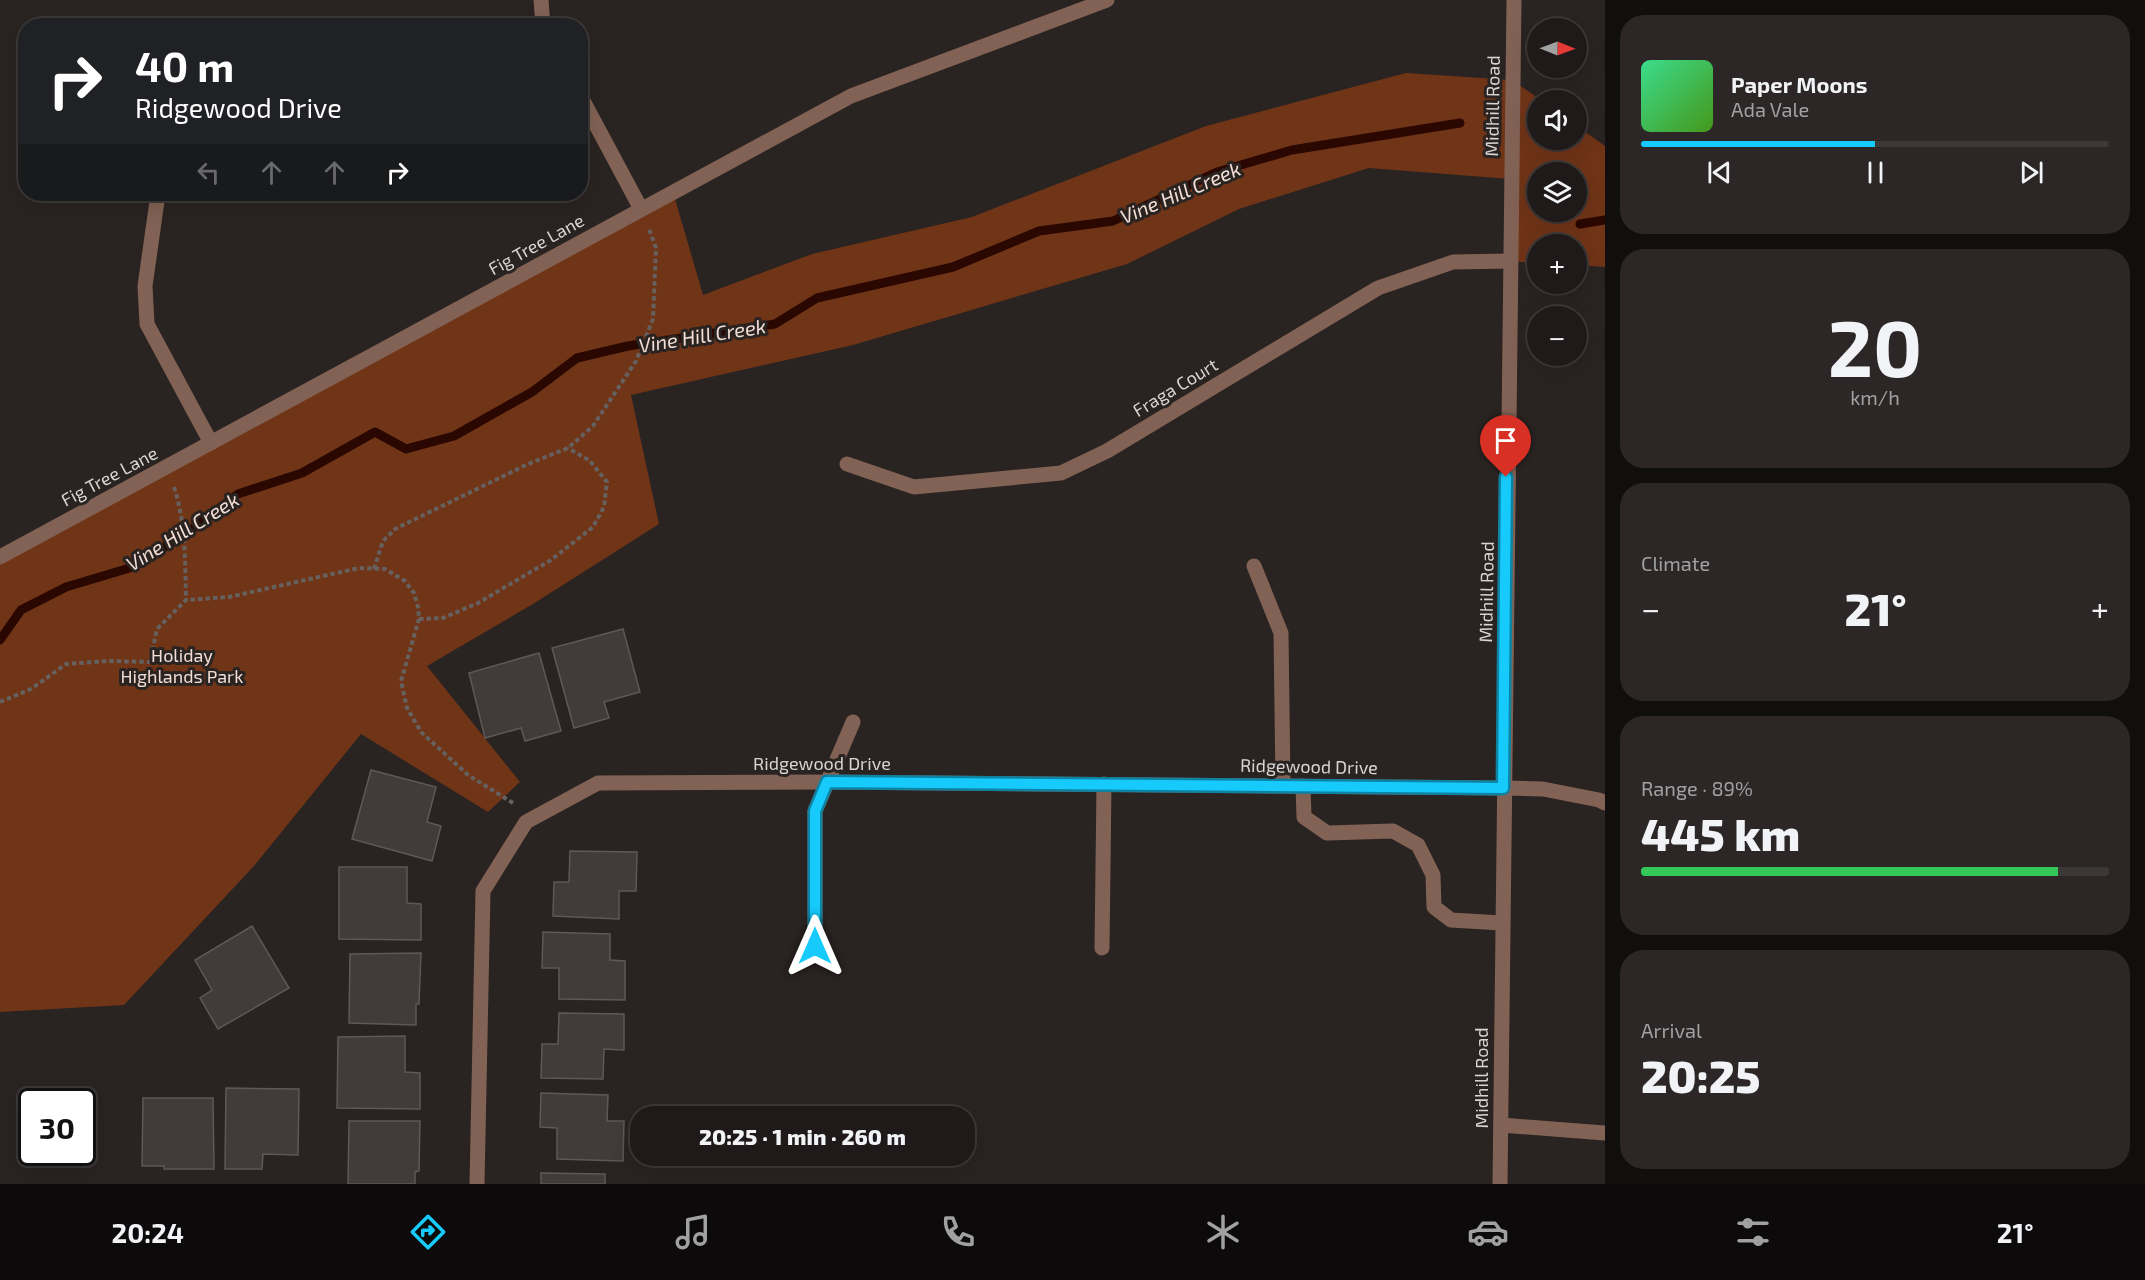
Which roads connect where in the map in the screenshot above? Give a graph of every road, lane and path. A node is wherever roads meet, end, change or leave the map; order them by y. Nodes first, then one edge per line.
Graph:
1 (540, 0) edge
2 (1107, 0) edge
3 (1514, 0) edge
4 (542, 18) edge
5 (588, 110) edge
6 (157, 201) edge
7 (641, 209) junction
8 (1509, 261) junction
9 (211, 443) junction
10 (568, 448) junction
11 (847, 464) dead end
12 (167, 467) junction
13 (0, 557) edge
14 (1254, 566) dead end
15 (374, 569) junction
16 (186, 600) junction
17 (419, 619) junction
18 (0, 702) edge
19 (853, 722) dead end
20 (827, 782) junction
21 (1104, 784) junction
22 (1283, 785) junction
23 (1303, 786) junction
24 (1503, 788) junction
25 (1605, 803) edge
26 (535, 817) junction
27 (1502, 923) junction
28 (815, 946) dead end
29 (1102, 948) dead end
30 (1501, 1125) junction
31 (1605, 1133) edge
32 (477, 1184) edge
33 (1500, 1184) edge

1 - 4 street
2 - 7 street, Fig Tree Lane
3 - 8 street, Midhill Road
5 - 7 street
6 - 9 street
7 - 9 street, Fig Tree Lane
7 - 10 path
8 - 11 street, Fraga Court
8 - 24 street, Midhill Road
9 - 12 street, Fig Tree Lane
10 - 15 path
10 - 17 path
12 - 13 street, Fig Tree Lane
12 - 16 path
14 - 22 street
15 - 16 path
15 - 17 path
16 - 18 path
17 - 26 path
19 - 20 street
20 - 21 street, Ridgewood Drive
20 - 26 street, Ridgewood Drive
20 - 28 street
21 - 22 street, Ridgewood Drive
21 - 29 street
22 - 23 street, Ridgewood Drive
23 - 24 street, Ridgewood Drive
23 - 27 street
24 - 25 street, Ridgewood Drive
24 - 27 street, Midhill Road
26 - 32 street, Ridgewood Drive
27 - 30 street, Midhill Road
30 - 31 street
30 - 33 street, Midhill Road

